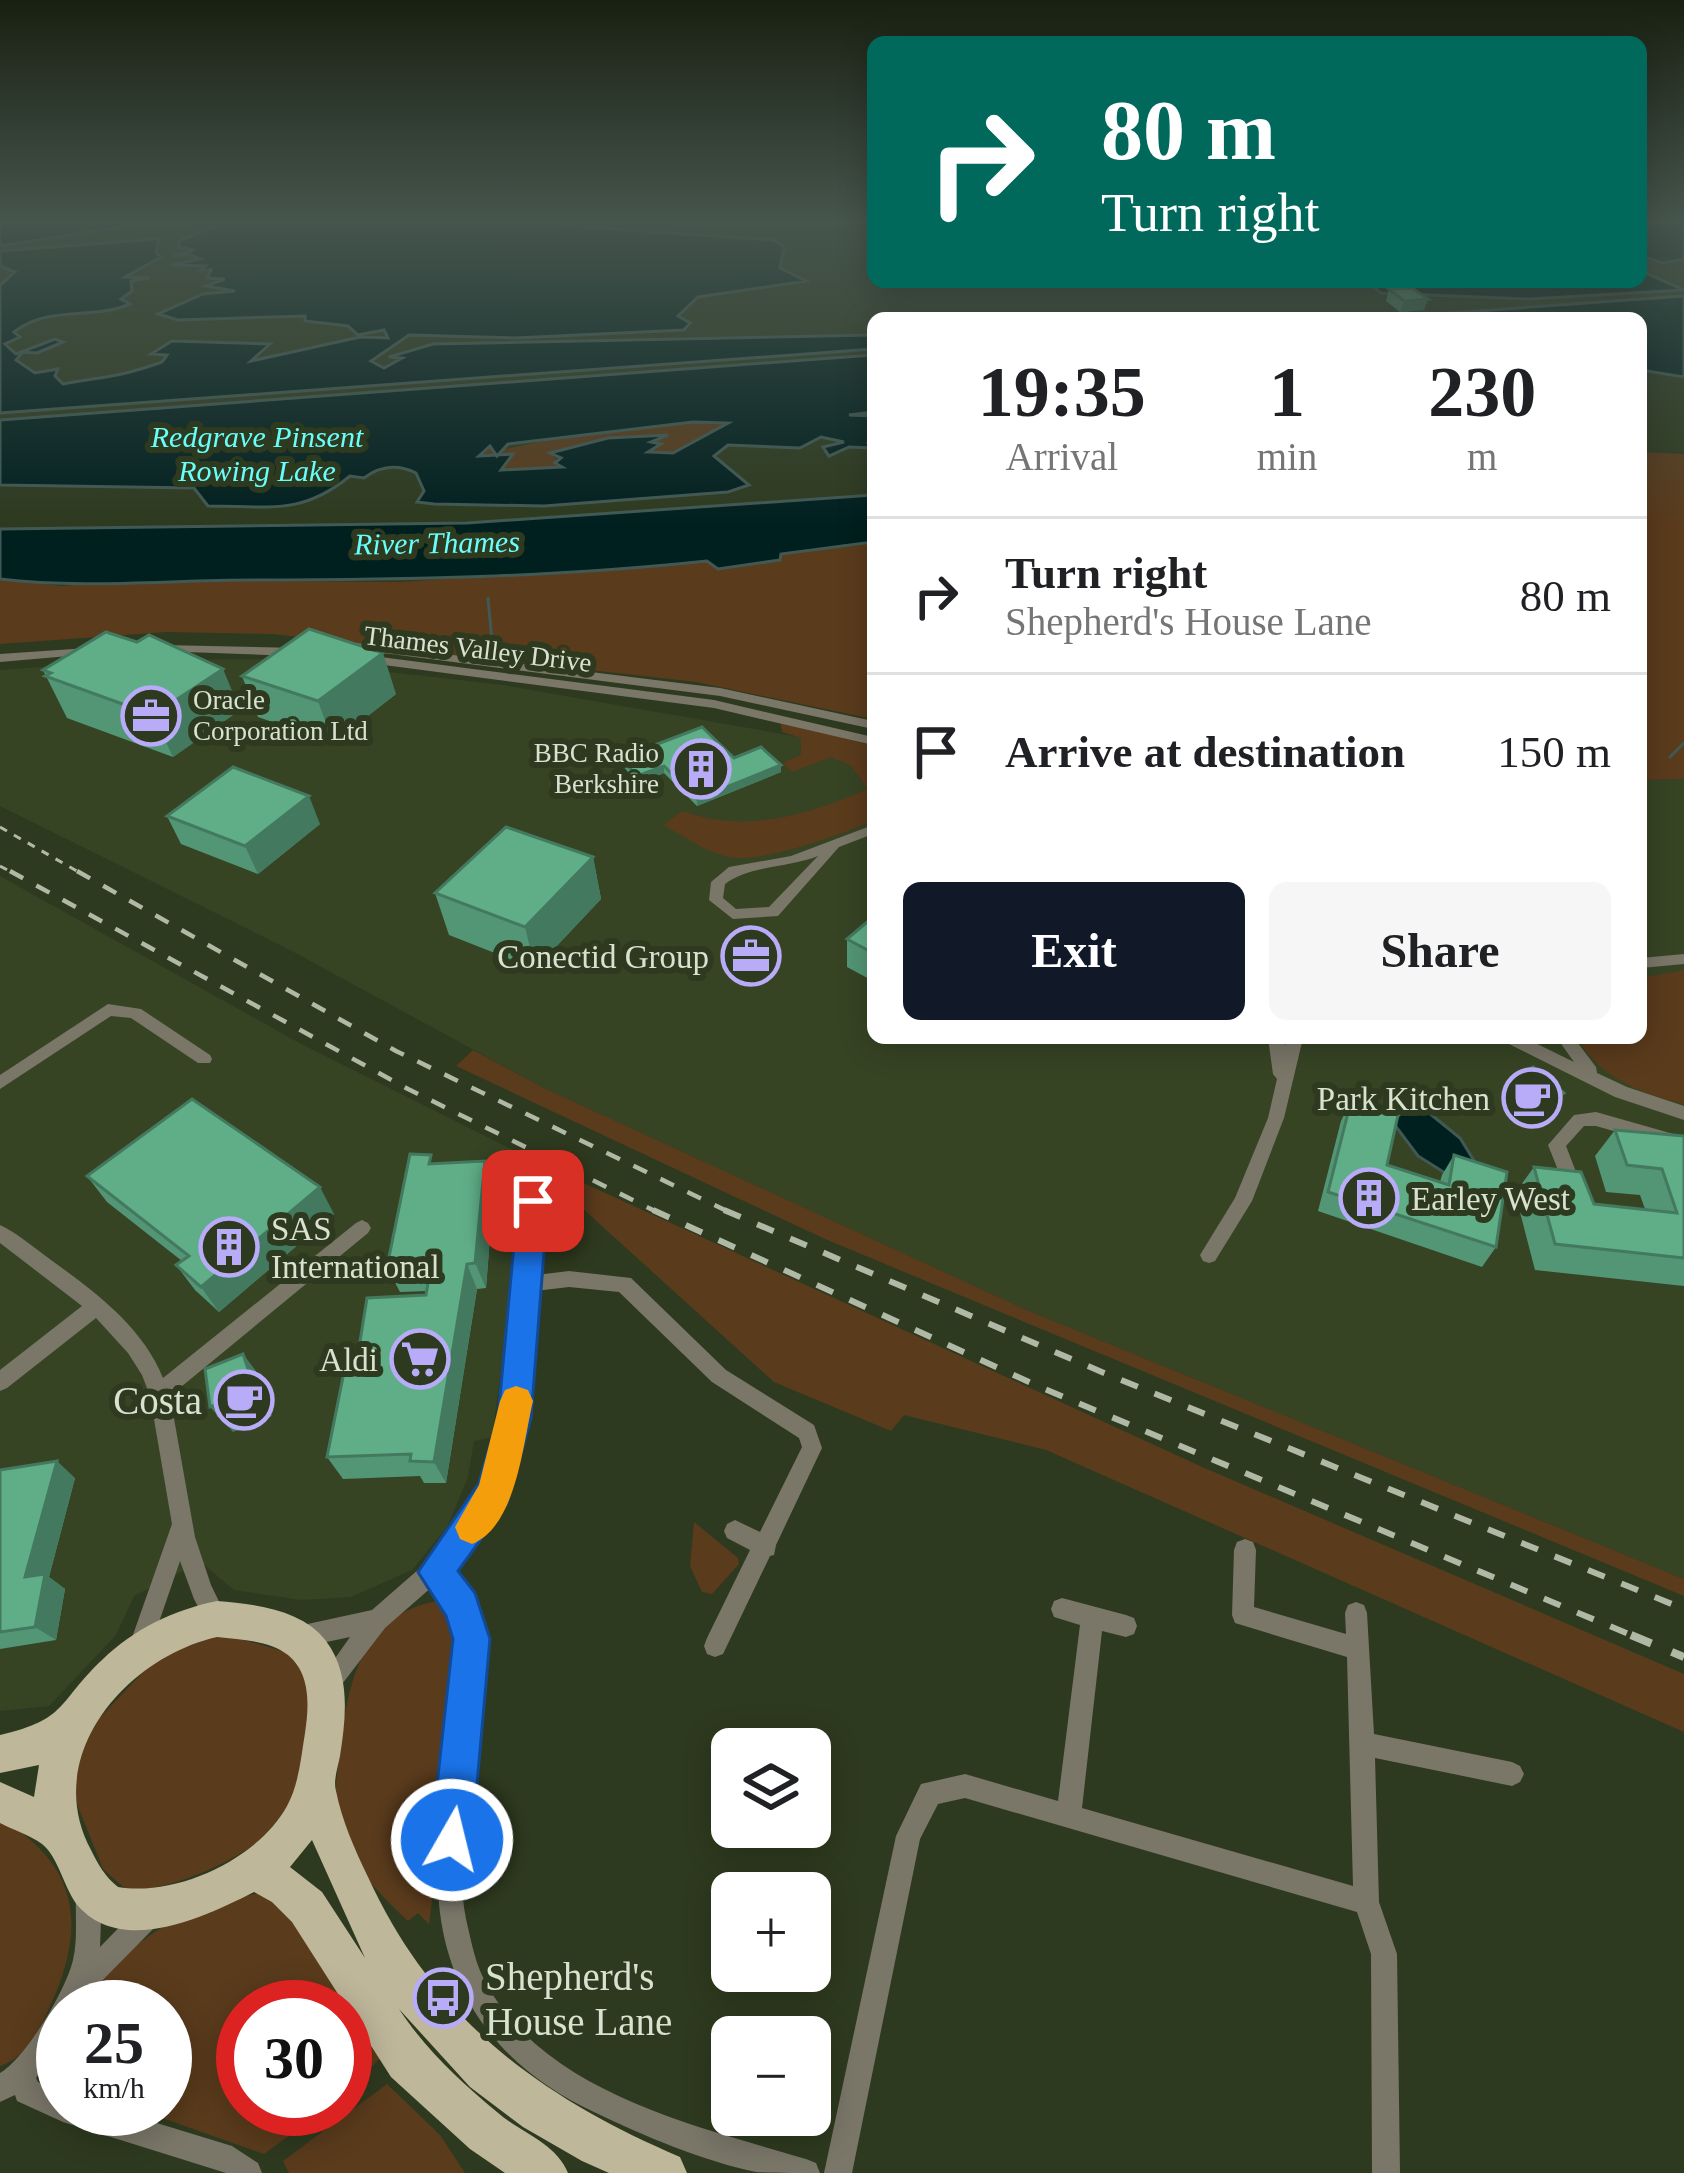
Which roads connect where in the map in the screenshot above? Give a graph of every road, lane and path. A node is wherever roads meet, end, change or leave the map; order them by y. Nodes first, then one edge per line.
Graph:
1 (112, 642) edge
2 (96, 652) edge
3 (0, 654) edge
4 (313, 654) edge
5 (334, 656) edge
6 (867, 724) edge
7 (867, 740) edge
8 (867, 832) edge
9 (833, 848) junction
10 (753, 867) junction
11 (789, 892) junction
12 (1684, 959) edge
13 (1647, 962) edge
14 (1277, 1044) edge
15 (1294, 1044) edge
16 (1524, 1044) edge
17 (1570, 1044) edge
18 (204, 1059) dead end
19 (1600, 1080) junction
20 (0, 1083) edge
21 (1282, 1093) junction
22 (1679, 1111) edge
23 (1684, 1141) edge
24 (533, 1201) dead end
25 (1578, 1204) edge
26 (362, 1228) dead end
27 (0, 1233) edge
28 (1209, 1255) dead end
29 (528, 1285) junction
30 (94, 1308) junction
31 (0, 1382) edge
32 (160, 1392) junction
33 (180, 1531) junction
34 (735, 1531) dead end
35 (766, 1547) junction
36 (1245, 1550) dead end
37 (436, 1572) junction
38 (1062, 1609) dead end
39 (1356, 1612) dead end
40 (1092, 1617) junction
41 (217, 1619) junction
42 (377, 1620) junction
43 (1126, 1626) dead end
44 (293, 1637) junction
45 (715, 1646) dead end
46 (1354, 1648) junction
47 (136, 1657) junction
48 (328, 1684) junction
49 (77, 1722) junction
50 (1363, 1744) junction
51 (0, 1754) edge
52 (1512, 1774) dead end
53 (315, 1789) junction
54 (0, 1802) edge
55 (1069, 1812) junction
56 (57, 1830) junction
57 (254, 1870) junction
58 (90, 1889) junction
59 (1366, 1902) junction
60 (158, 1908) junction
61 (76, 1980) edge
62 (89, 1980) edge
63 (36, 2050) edge
64 (11, 2082) edge
65 (157, 2136) edge
66 (248, 2173) edge
67 (545, 2173) edge
68 (664, 2173) edge
69 (806, 2173) edge
70 (838, 2173) edge
71 (1386, 2173) edge

1 - 3 street
2 - 3 street
4 - 6 street, Thames Valley Drive
5 - 7 street, Thames Valley Drive
8 - 9 street
9 - 10 street
9 - 11 street
10 - 11 street
10 - 11 street
12 - 13 street
14 - 21 street
15 - 21 street
16 - 19 street
17 - 19 street
18 - 20 street
19 - 22 street
21 - 28 street
22 - 23 street
23 - 25 street
24 - 29 street
26 - 32 street
27 - 30 street
29 - 35 street
29 - 37 street
30 - 31 street
30 - 32 street
32 - 33 street
33 - 41 street
33 - 47 street
34 - 35 street
35 - 45 street
36 - 46 street
37 - 42 street
37 - 69 street
38 - 40 street
39 - 46 street
40 - 43 street
40 - 55 street
41 - 44 main road
41 - 47 main road
42 - 44 street
42 - 48 street
44 - 48 main road
46 - 50 street
47 - 49 main road
48 - 53 main road
49 - 51 main road
49 - 56 main road
50 - 52 street
50 - 59 street
53 - 57 main road
53 - 68 main road
54 - 56 main road
55 - 59 street
55 - 70 street
56 - 58 main road
57 - 60 main road
57 - 67 main road
58 - 60 main road
58 - 61 street
59 - 71 street
60 - 62 street
63 - 64 street
65 - 66 street

